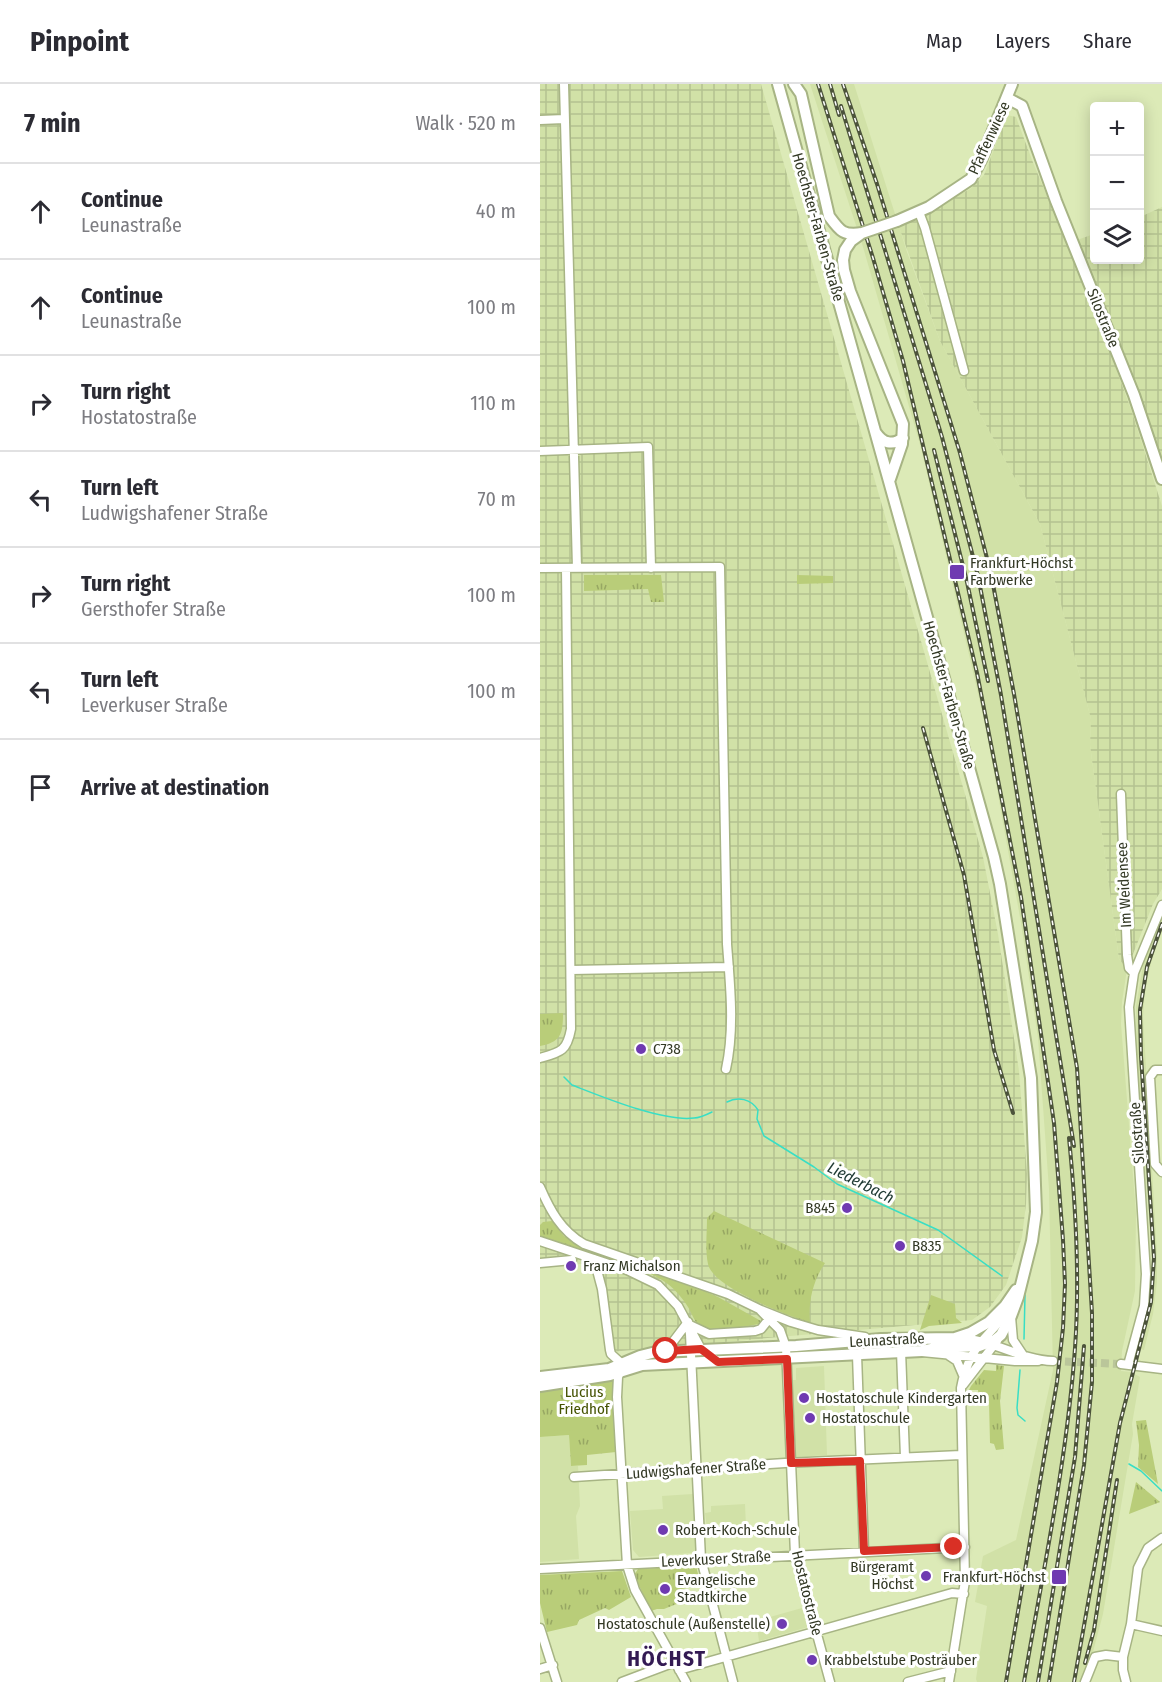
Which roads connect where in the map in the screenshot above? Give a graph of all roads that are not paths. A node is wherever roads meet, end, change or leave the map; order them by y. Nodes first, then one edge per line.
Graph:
1 (564, 84) edge
2 (778, 84) edge
3 (794, 84) edge
4 (1012, 84) edge
5 (1007, 98) junction
6 (564, 119) junction
7 (540, 120) edge
8 (919, 212) junction
9 (857, 235) junction
10 (964, 371) dead end
11 (875, 432) junction
12 (903, 438) junction
13 (573, 450) junction
14 (540, 451) edge
15 (1162, 479) edge
16 (890, 482) junction
17 (540, 568) edge
18 (566, 568) junction
19 (577, 568) junction
20 (651, 568) junction
21 (1121, 794) dead end
22 (1162, 905) edge
23 (729, 968) junction
24 (571, 970) junction
25 (1134, 973) junction
26 (540, 1058) edge
27 (726, 1069) dead end
28 (1162, 1071) edge
29 (1162, 1172) edge
30 (540, 1187) edge
31 (540, 1241) edge
32 (594, 1259) junction
33 (572, 1260) dead end
34 (540, 1263) edge
35 (615, 1266) junction
36 (1023, 1276) junction
37 (600, 1279) junction
38 (1013, 1294) junction
39 (761, 1310) junction
40 (1011, 1316) junction
41 (769, 1319) junction
42 (688, 1322) junction
43 (955, 1338) junction
44 (881, 1339) junction
45 (786, 1347) junction
46 (982, 1348) junction
47 (666, 1351) junction
48 (699, 1351) junction
49 (902, 1351) junction
50 (922, 1352) junction
51 (946, 1354) junction
52 (857, 1355) junction
53 (1023, 1355) junction
54 (787, 1359) junction
55 (1038, 1361) junction
56 (1053, 1361) tunnel mouth
57 (691, 1362) junction
58 (718, 1362) junction
59 (620, 1368) junction
60 (1162, 1369) edge
61 (963, 1375) junction
62 (540, 1377) edge
63 (540, 1386) edge
64 (961, 1388) junction
65 (961, 1455) junction
66 (905, 1456) junction
67 (860, 1461) junction
68 (791, 1463) junction
69 (696, 1469) junction
70 (621, 1474) junction
71 (574, 1477) dead end
72 (1162, 1538) edge
73 (965, 1547) junction
74 (864, 1551) junction
75 (795, 1554) junction
76 (701, 1559) junction
77 (627, 1565) junction
78 (540, 1569) edge
79 (964, 1593) junction
80 (1131, 1624) junction
81 (540, 1628) edge
82 (815, 1631) junction
83 (1162, 1631) edge
84 (726, 1657) junction
85 (1123, 1657) junction
86 (553, 1665) junction
87 (677, 1666) junction
88 (540, 1669) edge
89 (951, 1671) junction
90 (637, 1679) edge
91 (557, 1682) edge
92 (622, 1682) edge
93 (686, 1682) edge
94 (733, 1682) edge
95 (830, 1682) edge
96 (908, 1682) edge
97 (949, 1682) edge
98 (1085, 1682) edge
99 (1126, 1682) edge

1 - 6 street
2 - 11 main road, Hoechster-Farben-Straße
3 - 9 main road
4 - 5 main road, Pfaffenwiese
5 - 8 main road, Pfaffenwiese
5 - 15 main road, Silostraße
6 - 7 street
6 - 13 street
8 - 9 main road, Pfaffenwiese, bridge
8 - 10 street
9 - 12 main road
11 - 12 main road
11 - 16 main road, Hoechster-Farben-Straße
12 - 16 main road
13 - 14 street
13 - 19 street
13 - 20 street
16 - 36 main road, Hoechster-Farben-Straße
17 - 18 street
18 - 19 street
18 - 24 street
19 - 20 street
20 - 23 street
21 - 25 street, Im Weidensee
22 - 25 street, Silostraße
23 - 24 street
23 - 27 street
24 - 26 street
25 - 60 street, Silostraße
28 - 29 street
30 - 39 street
31 - 32 street
32 - 35 street
32 - 37 street
33 - 34 street
35 - 37 street
35 - 42 street
36 - 38 main road, Leunastraße
36 - 40 main road, Hoechster-Farben-Straße
37 - 59 street
38 - 43 main road, Leunastraße
38 - 46 street
39 - 41 street
39 - 44 street
40 - 46 main road, Hoechster-Farben-Straße
40 - 53 street, Hoechster-Farben-Straße
41 - 42 street
41 - 45 street
42 - 47 street
42 - 48 street
43 - 44 main road, Leunastraße
43 - 46 street
44 - 45 main road, Leunastraße
45 - 48 main road, Leunastraße
45 - 54 street, Hostatostraße
46 - 50 main road, Leunastraße
46 - 51 street, Leunastraße
46 - 53 street
46 - 55 street, Leunastraße
46 - 61 street
46 - 64 street
47 - 48 main road, Leunastraße
47 - 59 main road, Leunastraße
48 - 57 street
48 - 57 street, Leunastraße
48 - 58 street
49 - 50 main road, Leunastraße
49 - 52 main road, Leunastraße
49 - 66 street
50 - 51 street, Leunastraße
51 - 61 street
52 - 54 main road, Leunastraße
52 - 67 street
53 - 55 street
54 - 58 main road, Leunastraße
54 - 68 street, Hostatostraße
55 - 56 street, Leunastraße
57 - 58 main road, Leunastraße
57 - 59 main road, Leunastraße
57 - 69 street
59 - 62 main road, Leunastraße
59 - 63 main road, Leunastraße
59 - 70 street
61 - 64 street
64 - 65 street
65 - 66 street, Ludwigshafener Straße
65 - 73 street
66 - 67 street, Ludwigshafener Straße
67 - 68 street, Ludwigshafener Straße
67 - 74 street
68 - 69 street, Ludwigshafener Straße
68 - 75 street, Hostatostraße
69 - 70 street, Ludwigshafener Straße
69 - 76 street
70 - 71 street, Ludwigshafener Straße
70 - 77 street
72 - 80 street
73 - 74 street, Leverkuser Straße
73 - 79 street
74 - 75 street, Leverkuser Straße
75 - 76 street, Leverkuser Straße
75 - 82 street, Hostatostraße
76 - 77 street, Leverkuser Straße
76 - 84 street
77 - 78 street, Leverkuser Straße
77 - 87 street
79 - 82 street
79 - 89 street
80 - 83 street
80 - 85 street
81 - 86 street
82 - 84 street
82 - 95 street, Hostatostraße
84 - 87 street
84 - 94 street
85 - 98 street
85 - 99 street
86 - 88 street
86 - 91 street
87 - 90 street
87 - 93 street
89 - 96 street
89 - 97 street
90 - 92 street

